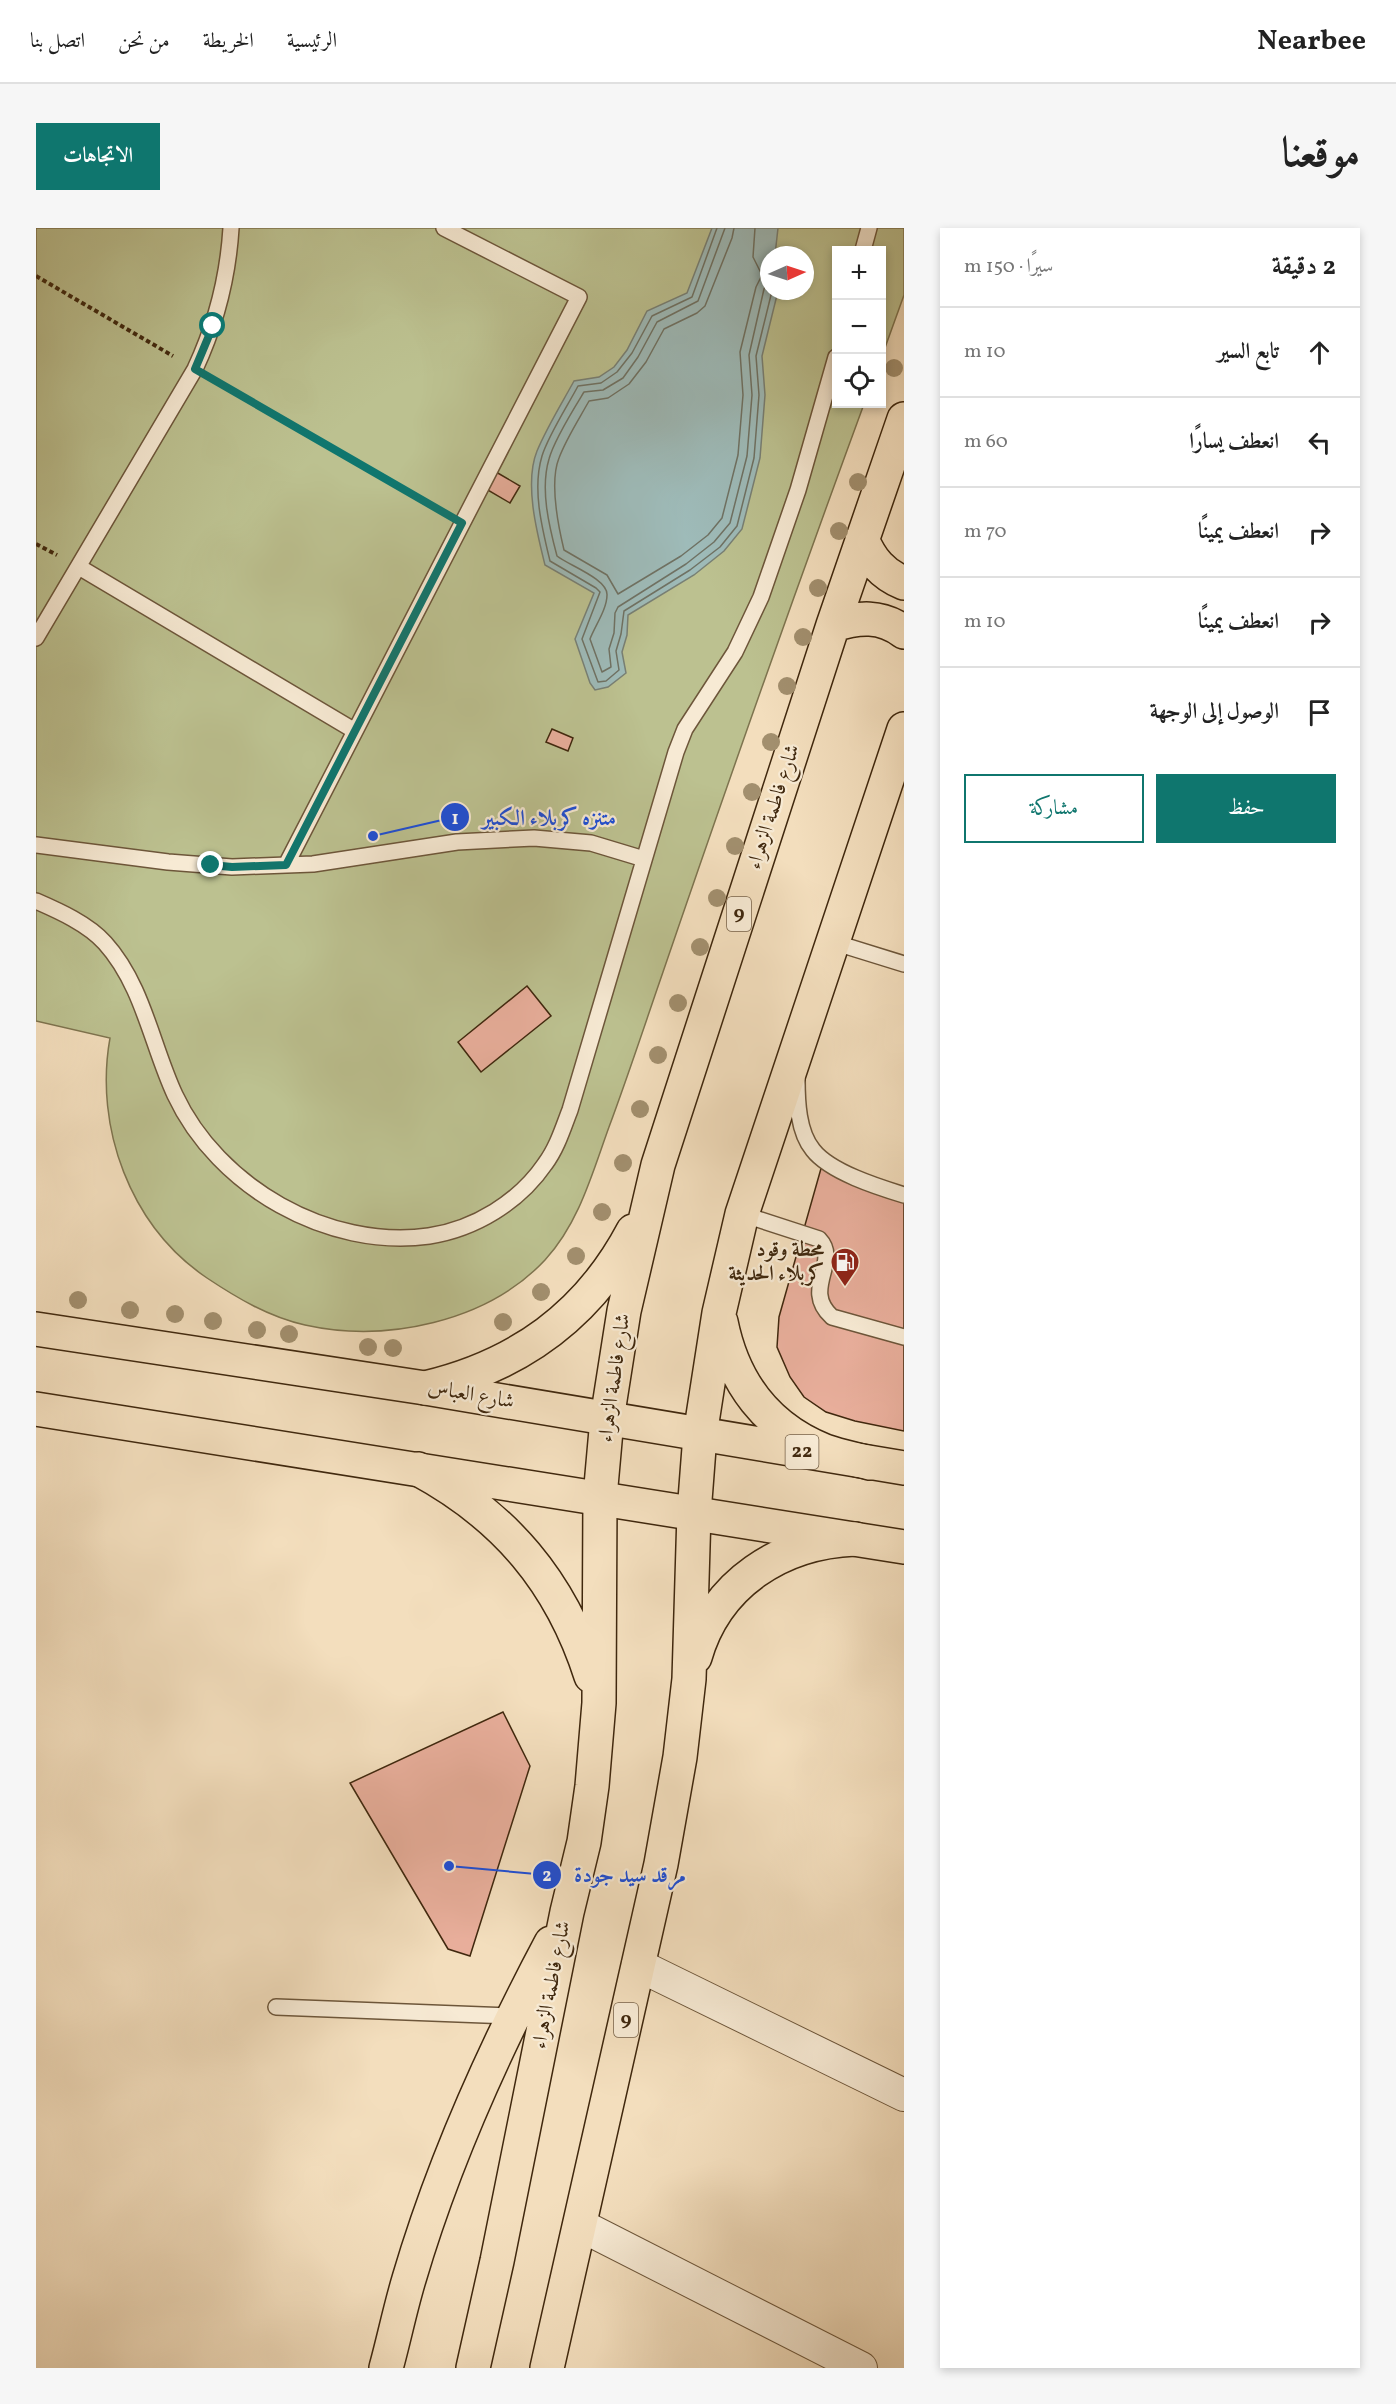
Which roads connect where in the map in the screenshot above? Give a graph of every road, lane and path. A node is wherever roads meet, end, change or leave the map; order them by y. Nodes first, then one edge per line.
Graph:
1 (231, 228) edge
2 (444, 228) edge
3 (868, 228) edge
4 (864, 246) edge
5 (36, 276) edge
6 (195, 369) junction
7 (832, 374) edge
8 (904, 419) edge
9 (462, 523) junction
10 (862, 539) junction
11 (79, 567) junction
12 (904, 583) edge
13 (833, 625) junction
14 (904, 632) edge
15 (36, 638) edge
16 (904, 729) edge
17 (355, 731) junction
18 (36, 845) edge
19 (644, 860) junction
20 (286, 865) junction
21 (36, 901) edge
22 (833, 942) junction
23 (904, 964) edge
24 (796, 1052) junction
25 (658, 1164) junction
26 (904, 1195) edge
27 (742, 1214) junction
28 (719, 1313) junction
29 (36, 1329) edge
30 (904, 1337) edge
31 (425, 1388) junction
32 (36, 1408) edge
33 (607, 1419) junction
34 (700, 1435) junction
35 (870, 1463) junction
36 (904, 1468) edge
37 (418, 1469) junction
38 (600, 1497) junction
39 (694, 1513) junction
40 (855, 1539) junction
41 (904, 1547) edge
42 (689, 1679) junction
43 (598, 1703) junction
44 (567, 1912) junction
45 (638, 1965) junction
46 (276, 2007) dead end
47 (512, 2016) junction
48 (904, 2095) edge
49 (580, 2224) junction
50 (549, 2365) edge
51 (386, 2368) edge
52 (473, 2368) edge
53 (861, 2368) edge

1 - 6 lane
2 - 9 lane
3 - 4 lane
5 - 6 path
6 - 9 path
6 - 11 lane
7 - 19 lane
8 - 10 main road, شارع فاطمة الزهراء / 9
9 - 17 lane
10 - 12 main road
10 - 13 main road, شارع فاطمة الزهراء / 9
11 - 15 lane
11 - 17 lane
13 - 14 main road
13 - 25 main road, شارع فاطمة الزهراء / 9
16 - 22 main road, 9
17 - 20 lane
18 - 20 lane
19 - 20 lane
19 - 21 lane
22 - 23 lane
22 - 24 main road, 9
24 - 26 lane
24 - 27 main road, 9
25 - 31 main road
25 - 33 main road, شارع فاطمة الزهراء / 9
27 - 28 main road, 9
27 - 30 lane
28 - 34 main road, 9
28 - 35 main road
29 - 31 main road, شارع العباس
31 - 33 main road, شارع العباس
32 - 37 main road
33 - 34 main road, شارع العباس / 22
33 - 38 main road, شارع فاطمة الزهراء / 9
34 - 35 main road, شارع العباس / 22
34 - 39 main road, 9
35 - 36 main road, شارع العباس / 22
37 - 38 main road
37 - 43 main road
38 - 39 main road
38 - 43 main road, شارع فاطمة الزهراء / 9
39 - 40 main road
39 - 42 main road, 9
40 - 41 main road
40 - 42 main road
42 - 45 main road, 9
43 - 44 main road, شارع فاطمة الزهراء / 9
44 - 47 main road
44 - 52 main road, شارع فاطمة الزهراء / 9
45 - 48 street
45 - 49 main road, 9
46 - 47 lane
47 - 51 main road
49 - 50 main road, 9
49 - 53 street

